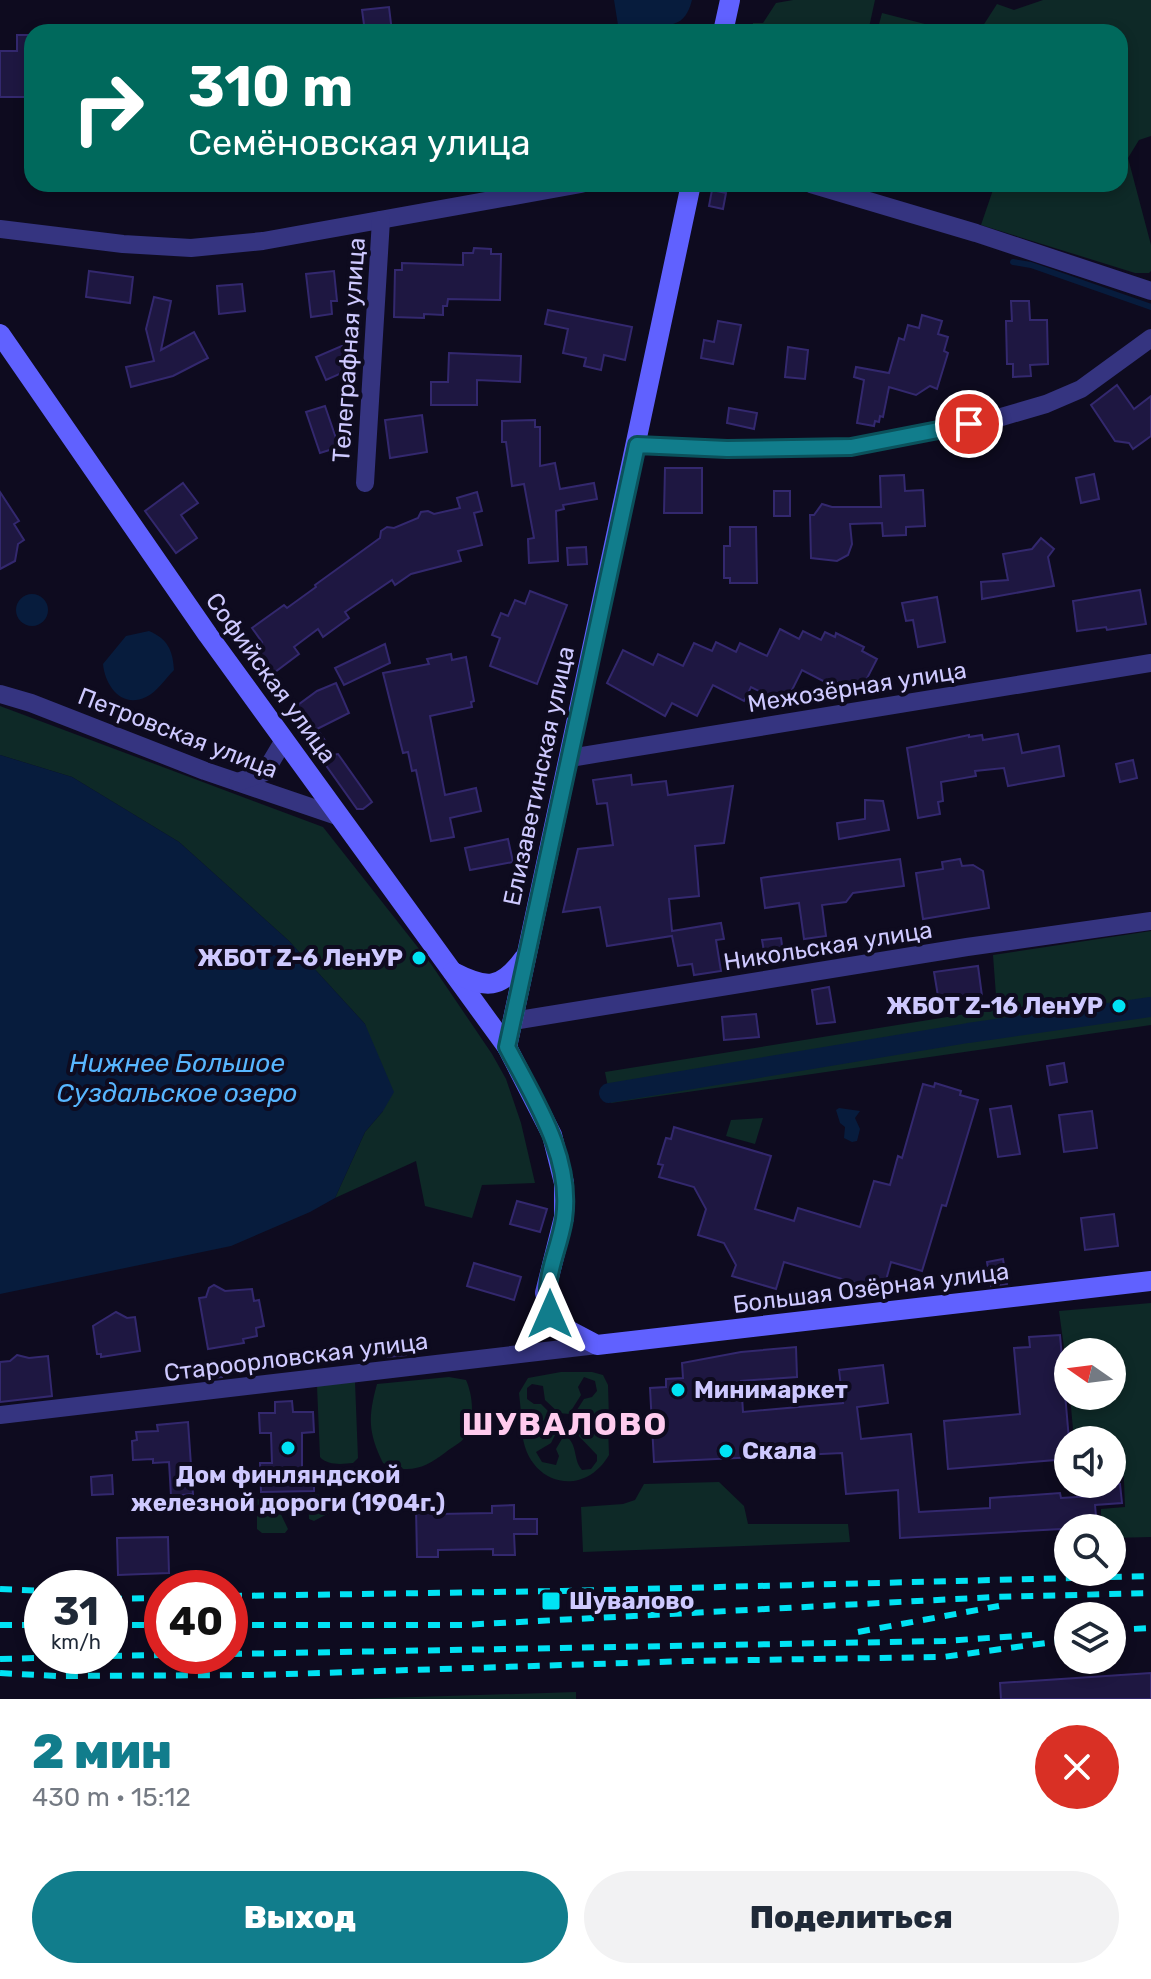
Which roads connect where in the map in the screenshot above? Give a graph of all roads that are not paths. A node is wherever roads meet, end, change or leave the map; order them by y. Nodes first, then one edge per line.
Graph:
1 (730, 0) edge
2 (725, 24) edge
3 (537, 192) edge
4 (689, 192) edge
5 (838, 192) edge
6 (381, 220) junction
7 (0, 229) edge
8 (1151, 291) edge
9 (0, 334) edge
10 (1151, 338) edge
11 (637, 445) junction
12 (365, 483) dead end
13 (1151, 663) edge
14 (0, 694) edge
15 (284, 740) junction
16 (570, 758) junction
17 (238, 782) junction
18 (340, 817) junction
19 (1151, 921) edge
20 (528, 953) junction
21 (453, 972) junction
22 (513, 1021) junction
23 (507, 1047) junction
24 (1151, 1281) edge
25 (597, 1345) junction
26 (0, 1415) edge

1 - 2 street
3 - 6 street
4 - 11 street, Елизаветинская улица
5 - 8 street
6 - 7 street
6 - 12 street, Телеграфная улица
9 - 15 street, Софийская улица
10 - 11 street
11 - 16 street, Елизаветинская улица
13 - 16 street, Межозёрная улица
14 - 17 street, Петровская улица
15 - 17 street
15 - 18 street, Софийская улица
16 - 20 street, Елизаветинская улица
17 - 18 street, Петровская улица
18 - 21 street, Софийская улица
19 - 22 street, Никольская улица
20 - 21 street
20 - 22 street, Елизаветинская улица
21 - 23 street, Софийская улица
22 - 23 street, Елизаветинская улица
23 - 25 street
24 - 25 street, Большая Озёрная улица
25 - 26 street, Староорловская улица

